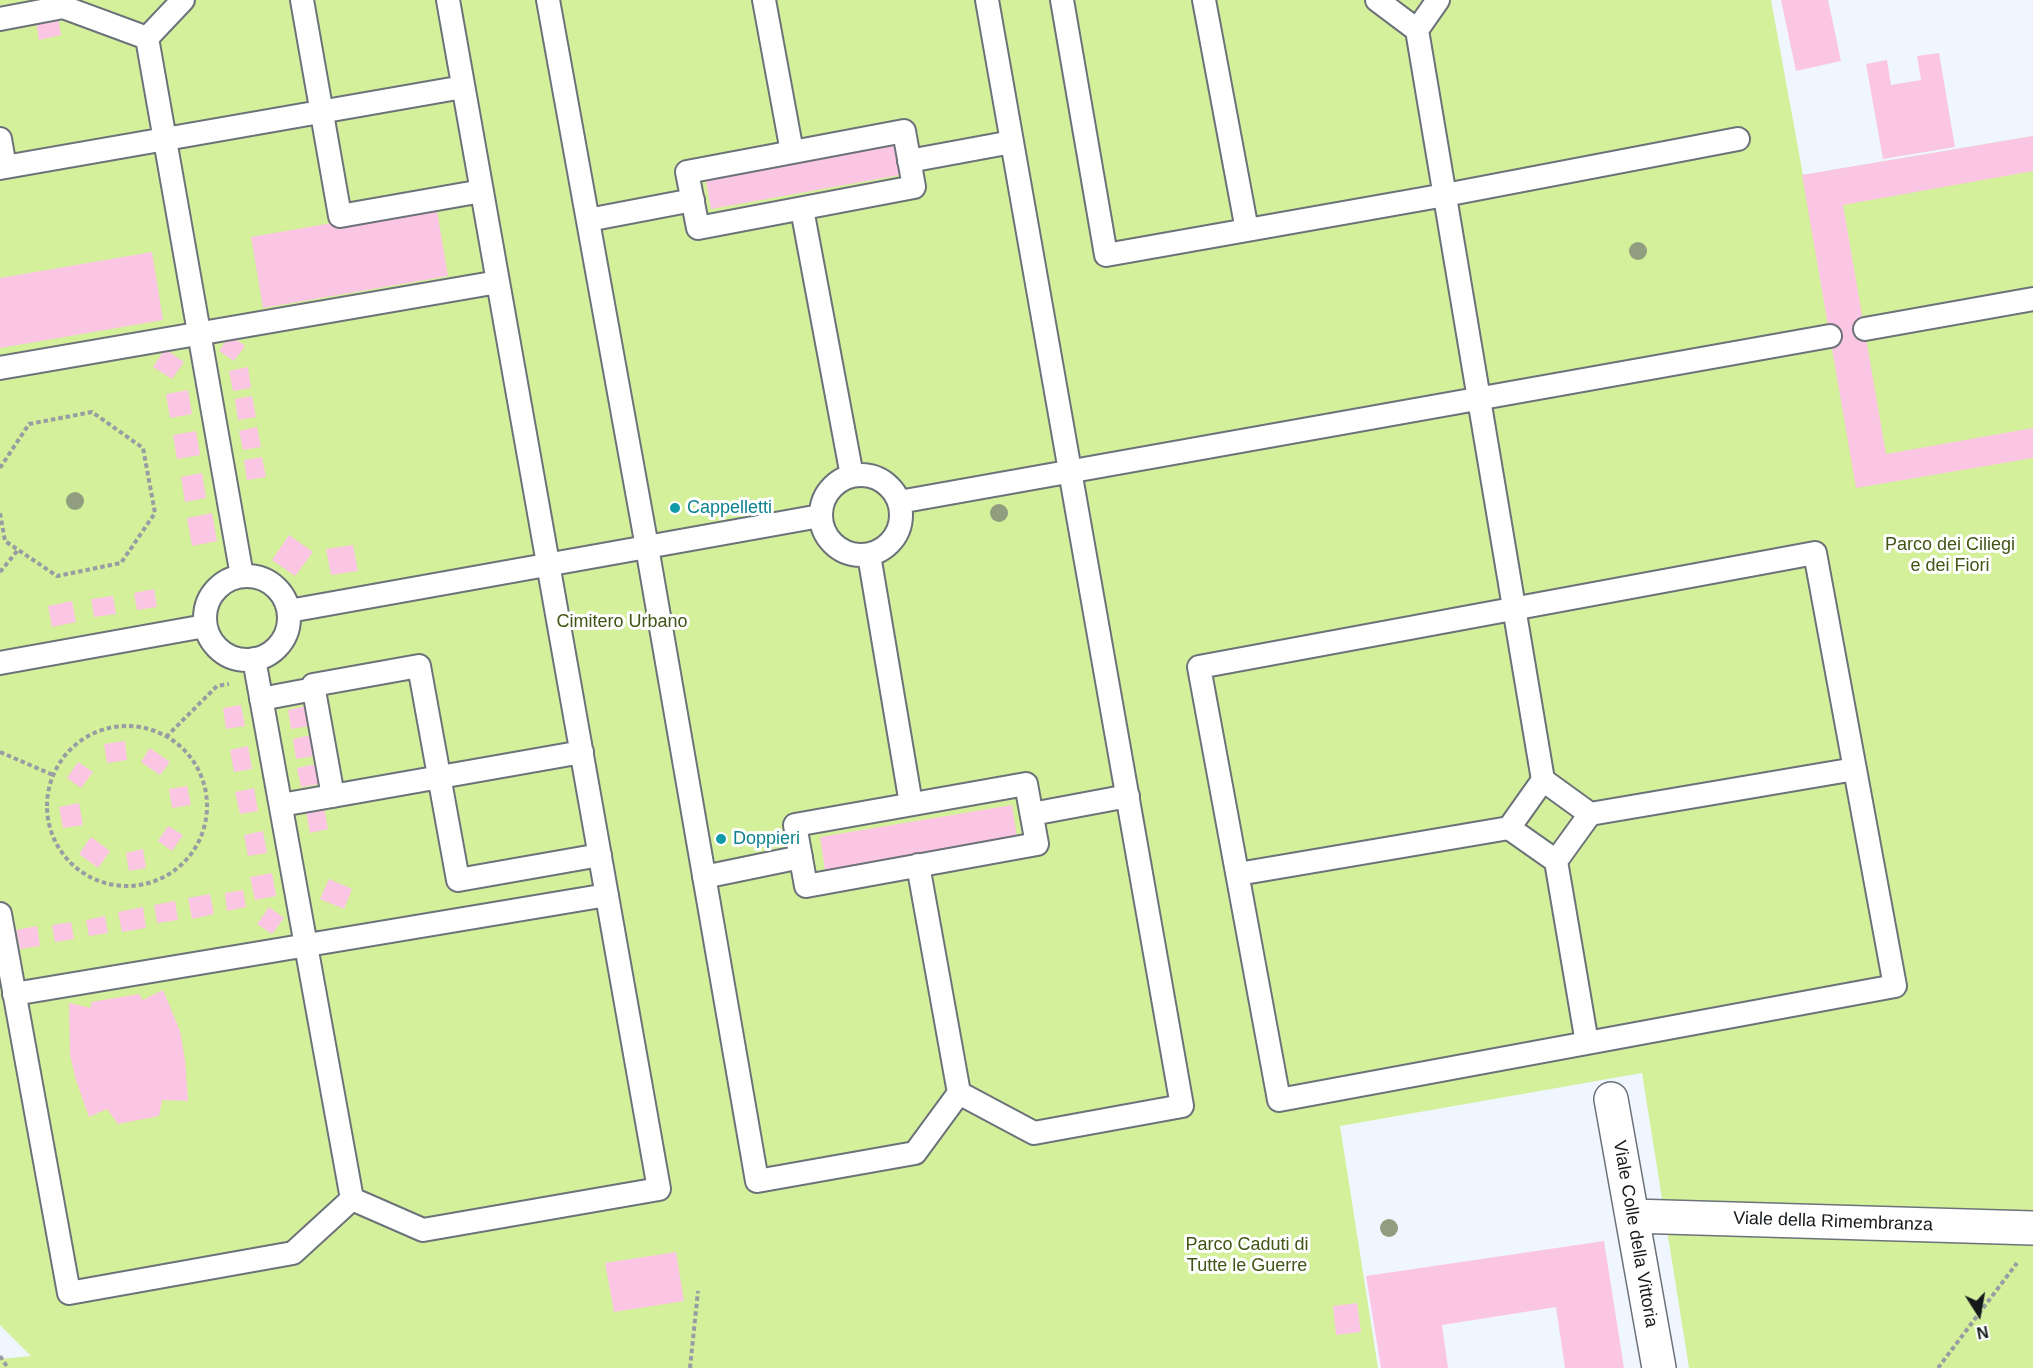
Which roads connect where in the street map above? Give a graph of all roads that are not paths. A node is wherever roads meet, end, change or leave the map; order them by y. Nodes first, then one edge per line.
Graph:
1 (183, 0) edge
2 (302, 0) edge
3 (448, 0) edge
4 (548, 0) edge
5 (764, 0) edge
6 (987, 0) edge
7 (1062, 0) edge
8 (1204, 0) edge
9 (1377, 0) edge
10 (1438, 0) edge
11 (0, 19) edge
12 (1417, 30) junction
13 (147, 38) junction
14 (463, 87) junction
15 (322, 112) junction
16 (0, 139) edge
17 (165, 139) junction
18 (1738, 139) dead end
19 (1012, 142) junction
20 (792, 152) junction
21 (909, 161) junction
22 (2, 167) edge
23 (482, 191) junction
24 (1444, 195) junction
25 (693, 200) junction
26 (802, 208) junction
27 (588, 220) junction
28 (1247, 230) junction
29 (498, 282) junction
30 (2033, 299) edge
31 (1865, 329) dead end
32 (199, 333) junction
33 (1830, 336) dead end
34 (0, 368) edge
35 (1479, 399) junction
36 (1071, 471) junction
37 (852, 476) junction
38 (899, 502) junction
39 (820, 516) junction
40 (647, 547) junction
41 (869, 555) junction
42 (548, 565) junction
43 (242, 576) junction
44 (1514, 609) junction
45 (289, 611) junction
46 (205, 626) junction
47 (0, 663) edge
48 (258, 679) junction
49 (314, 689) junction
50 (582, 752) junction
51 (1855, 769) junction
52 (440, 777) junction
53 (1543, 780) junction
54 (333, 796) junction
55 (1128, 796) junction
56 (911, 804) junction
57 (280, 805) junction
58 (1032, 814) junction
59 (1590, 814) junction
60 (1509, 828) junction
61 (600, 855) junction
62 (801, 857) junction
63 (1556, 861) junction
64 (918, 865) junction
65 (1238, 874) junction
66 (704, 877) junction
67 (607, 895) junction
68 (0, 914) edge
69 (306, 945) junction
70 (14, 994) junction
71 (1587, 1043) junction
72 (959, 1093) junction
73 (1611, 1099) dead end
74 (352, 1199) junction
75 (1632, 1216) junction
76 (2033, 1228) edge
77 (1659, 1368) edge

1 - 13 lane
2 - 15 lane
3 - 14 lane
4 - 27 lane
5 - 20 lane
6 - 19 lane
7 - 28 lane
8 - 28 lane
9 - 12 lane
10 - 12 lane
11 - 13 lane
12 - 24 lane
13 - 17 lane
14 - 15 lane
14 - 23 lane
15 - 17 lane
15 - 23 lane
16 - 22 lane
17 - 22 lane
17 - 32 lane
18 - 24 lane
19 - 21 lane
19 - 36 lane
20 - 21 lane
20 - 25 lane
21 - 26 lane
23 - 29 lane
24 - 28 lane
24 - 35 lane
25 - 26 lane
25 - 27 lane
26 - 37 lane
27 - 40 lane
29 - 32 lane
29 - 42 lane
30 - 31 lane
32 - 34 lane
32 - 43 lane
33 - 35 lane
35 - 36 lane
35 - 44 lane
36 - 38 lane
36 - 55 lane
37 - 38 lane
37 - 39 lane
38 - 41 lane
39 - 40 lane
39 - 41 lane
40 - 42 lane
40 - 66 lane
41 - 56 lane
42 - 45 lane
42 - 50 lane
43 - 45 lane
43 - 46 lane
44 - 51 lane
44 - 53 lane
44 - 65 lane
45 - 48 lane
46 - 47 lane
46 - 48 lane
48 - 49 lane
48 - 57 lane
49 - 52 lane
49 - 54 lane
50 - 52 lane
50 - 61 lane
51 - 59 lane
51 - 71 lane
52 - 54 lane
52 - 61 lane
53 - 59 lane
53 - 60 lane
54 - 57 lane
55 - 58 lane
55 - 72 lane
56 - 58 lane
56 - 62 lane
57 - 69 lane
58 - 64 lane
59 - 63 lane
60 - 63 lane
60 - 65 lane
61 - 67 lane
62 - 64 lane
62 - 66 lane
63 - 71 lane
64 - 72 lane
65 - 71 lane
66 - 72 lane
67 - 69 lane
67 - 74 lane
68 - 70 lane
69 - 70 lane
69 - 74 lane
70 - 74 lane
73 - 75 street, Viale Colle della Vittoria
75 - 76 street, Viale della Rimembranza
75 - 77 street, Viale Colle della Vittoria

